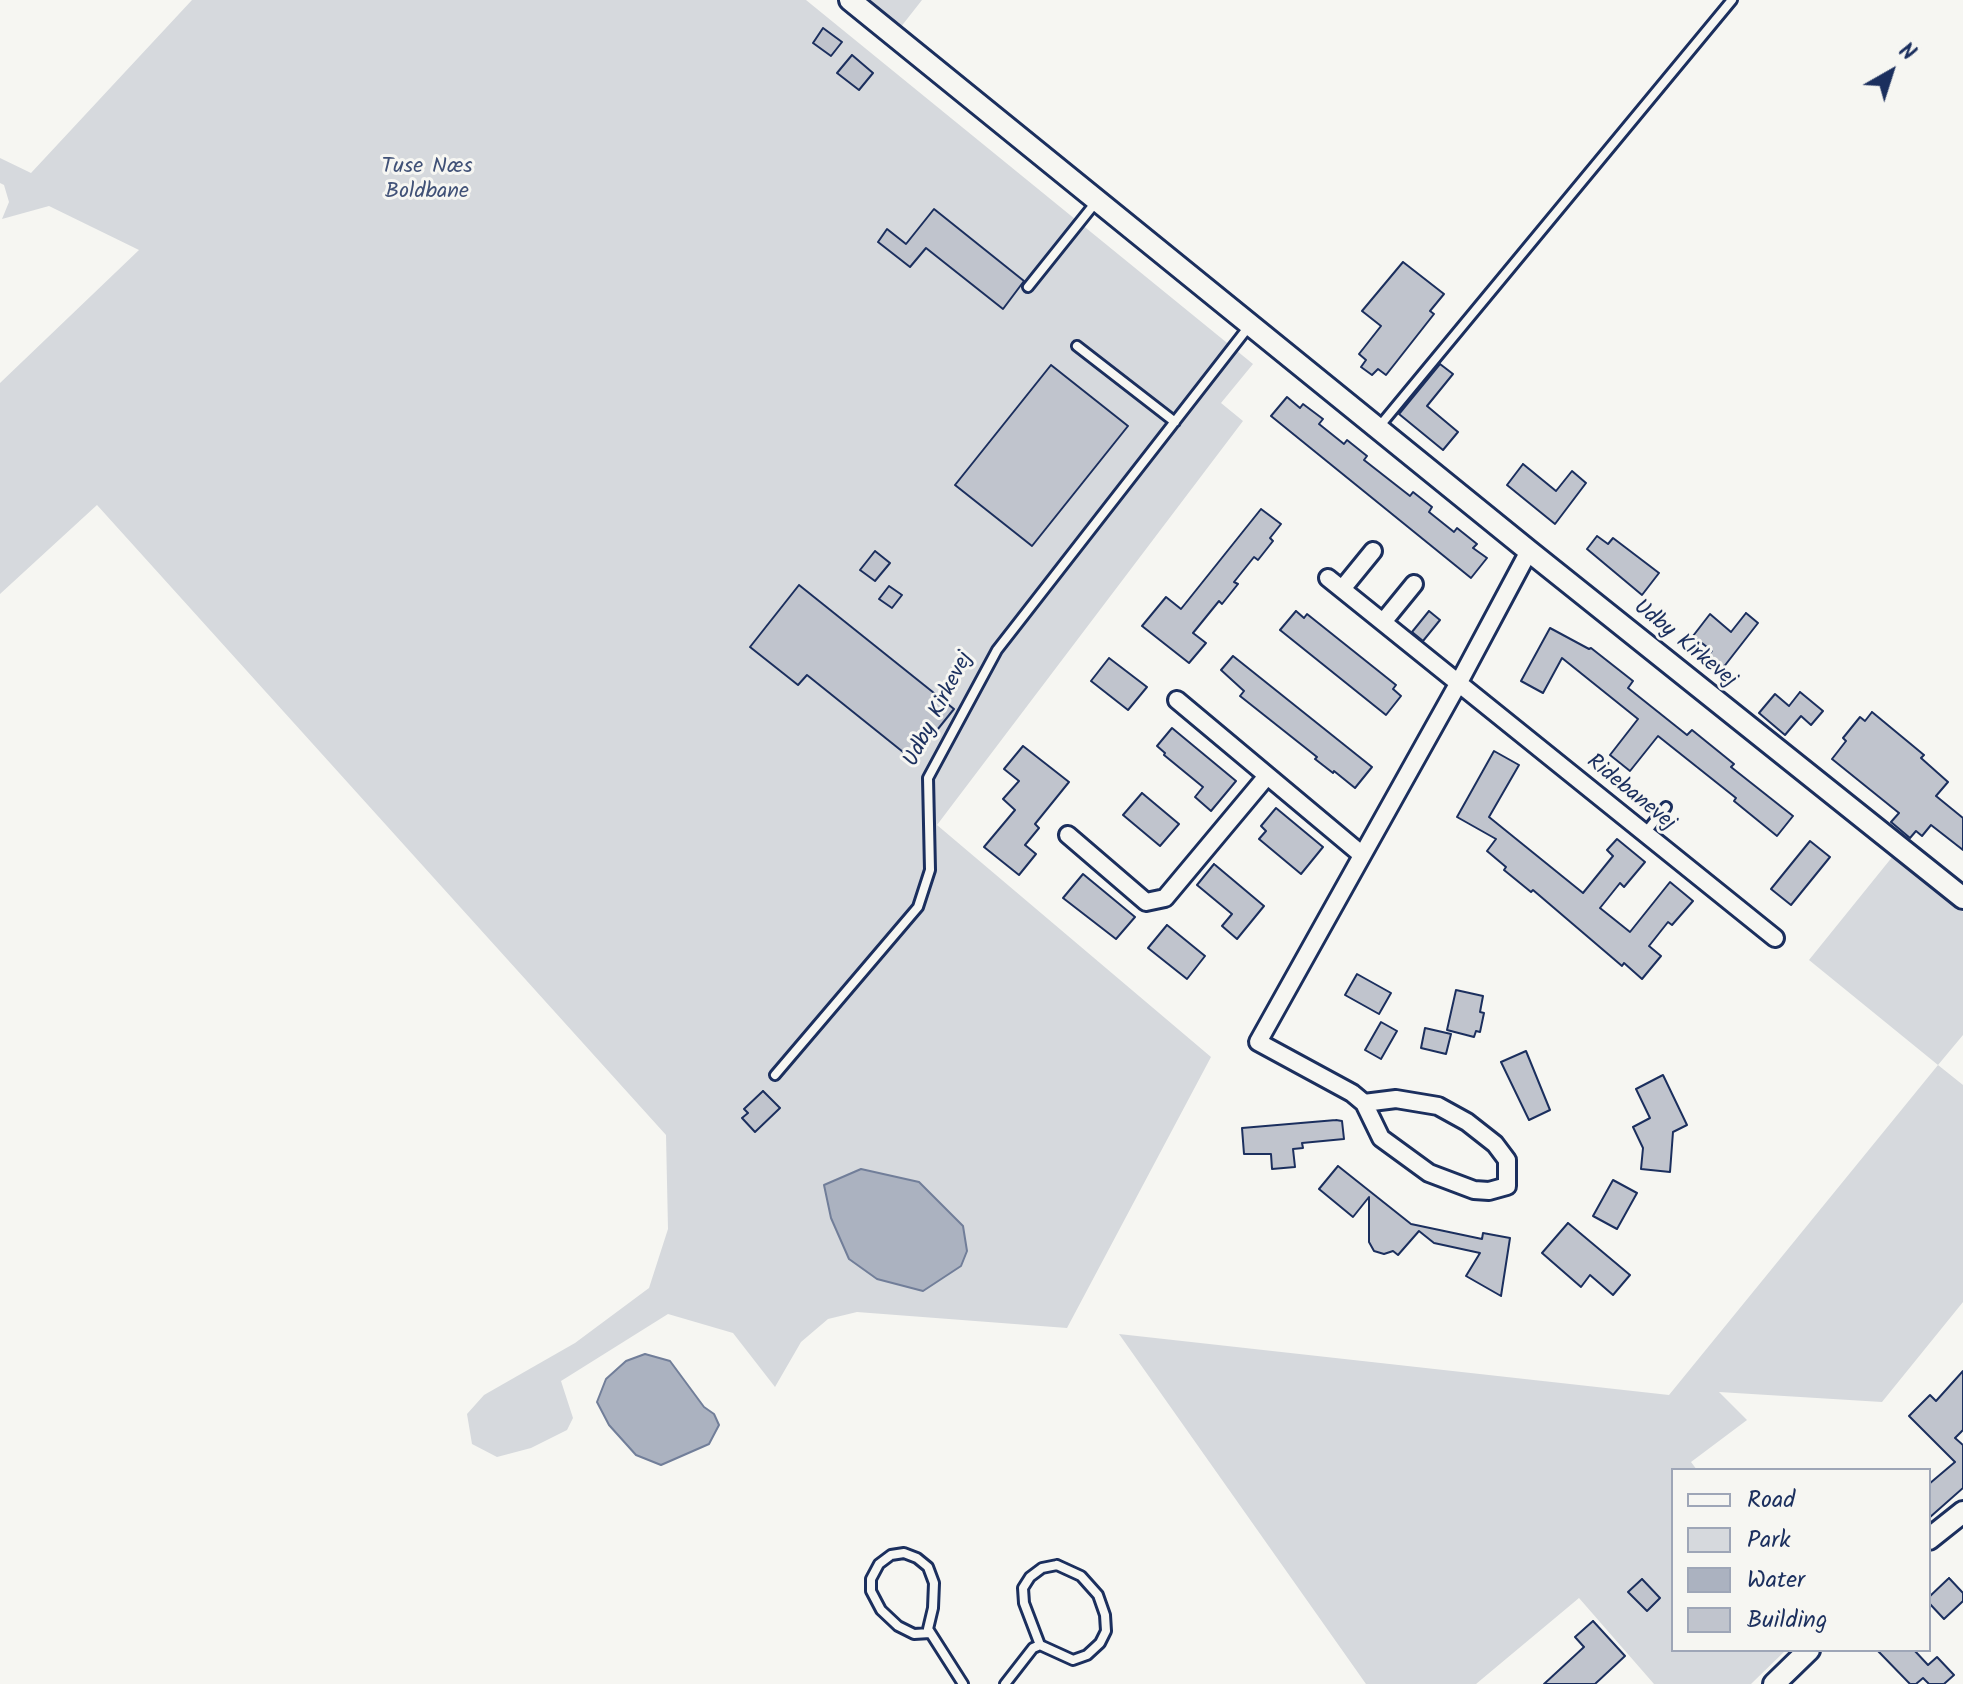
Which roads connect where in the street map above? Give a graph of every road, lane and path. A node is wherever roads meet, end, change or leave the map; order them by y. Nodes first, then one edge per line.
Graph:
1 (850, 0) edge
2 (1732, 0) edge
3 (1096, 201) junction
4 (1028, 287) dead end
5 (1251, 325) junction
6 (1077, 346) dead end
7 (1175, 422) junction
8 (1377, 428) junction
9 (1373, 551) dead end
10 (1529, 551) junction
11 (1328, 578) dead end
12 (1414, 584) dead end
13 (1342, 589) junction
14 (1383, 622) junction
15 (1458, 684) junction
16 (1177, 700) dead end
17 (1267, 776) junction
18 (1666, 807) dead end
19 (1644, 833) junction
20 (1068, 835) dead end
21 (1361, 854) junction
22 (1963, 898) edge
23 (1775, 938) dead end
24 (775, 1075) dead end
25 (1364, 1103) junction
26 (1963, 1512) edge
27 (1931, 1537) edge
28 (930, 1633) junction
29 (1040, 1645) junction
30 (1807, 1652) edge
31 (963, 1684) edge
32 (1005, 1684) edge
33 (1774, 1684) edge

1 - 3 street, Udby Kirkevej
2 - 8 lane
3 - 4 lane
3 - 5 street, Udby Kirkevej
5 - 7 lane, Udby Kirkevej
5 - 8 street, Udby Kirkevej
6 - 7 lane
7 - 24 lane, Udby Kirkevej
8 - 10 street, Udby Kirkevej
9 - 13 street
10 - 15 street
10 - 22 street, Udby Kirkevej
11 - 13 street, Ridebanevej
12 - 14 street
13 - 14 street, Ridebanevej
14 - 15 street, Ridebanevej
15 - 19 street, Ridebanevej
15 - 21 street
16 - 17 street
17 - 20 street
17 - 21 street
18 - 19 lane
19 - 23 street, Ridebanevej
21 - 25 street
25 - 25 street
26 - 27 street
28 - 28 lane
28 - 31 lane
29 - 29 lane
29 - 32 lane
30 - 33 street

